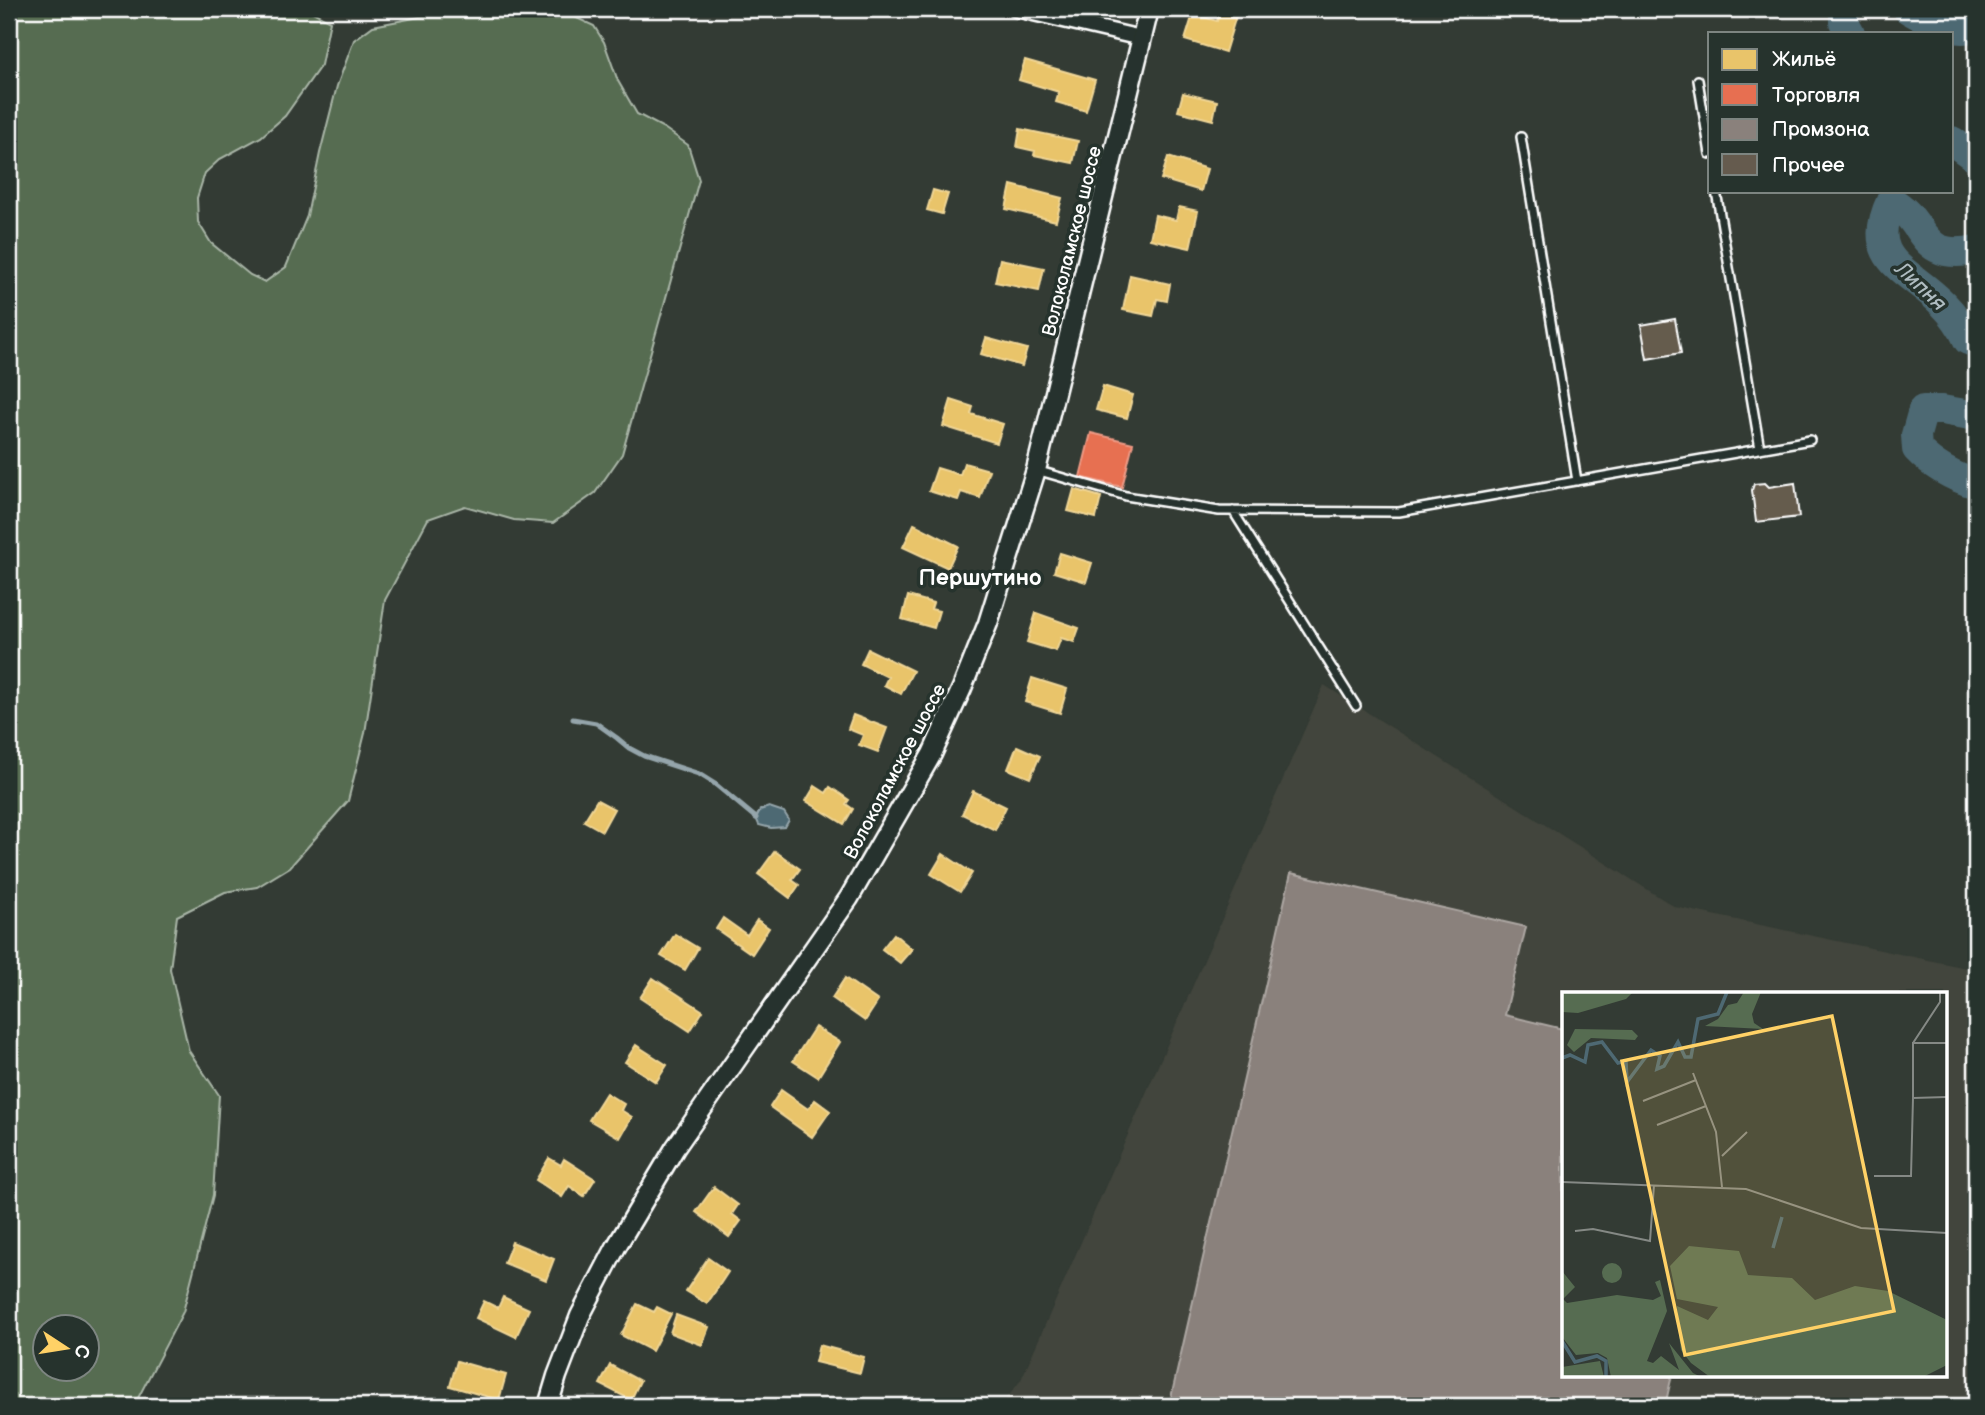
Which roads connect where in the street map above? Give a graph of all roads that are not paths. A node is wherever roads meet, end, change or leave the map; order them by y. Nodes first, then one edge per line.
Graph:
1 (1016, 9) edge
2 (1149, 9) edge
3 (1142, 38) junction
4 (1698, 80) dead end
5 (1521, 138) dead end
6 (1708, 142) edge
7 (1716, 192) edge
8 (1810, 440) dead end
9 (1760, 449) junction
10 (1036, 470) junction
11 (1577, 481) junction
12 (1233, 511) junction
13 (1356, 706) dead end
14 (548, 1406) edge

1 - 3 street
2 - 3 street, Волоколамское шоссе
3 - 10 street, Волоколамское шоссе
4 - 6 lane
5 - 11 lane
7 - 9 lane
8 - 9 lane
9 - 11 lane
10 - 12 lane
10 - 14 street, Волоколамское шоссе
11 - 12 lane
12 - 13 lane

